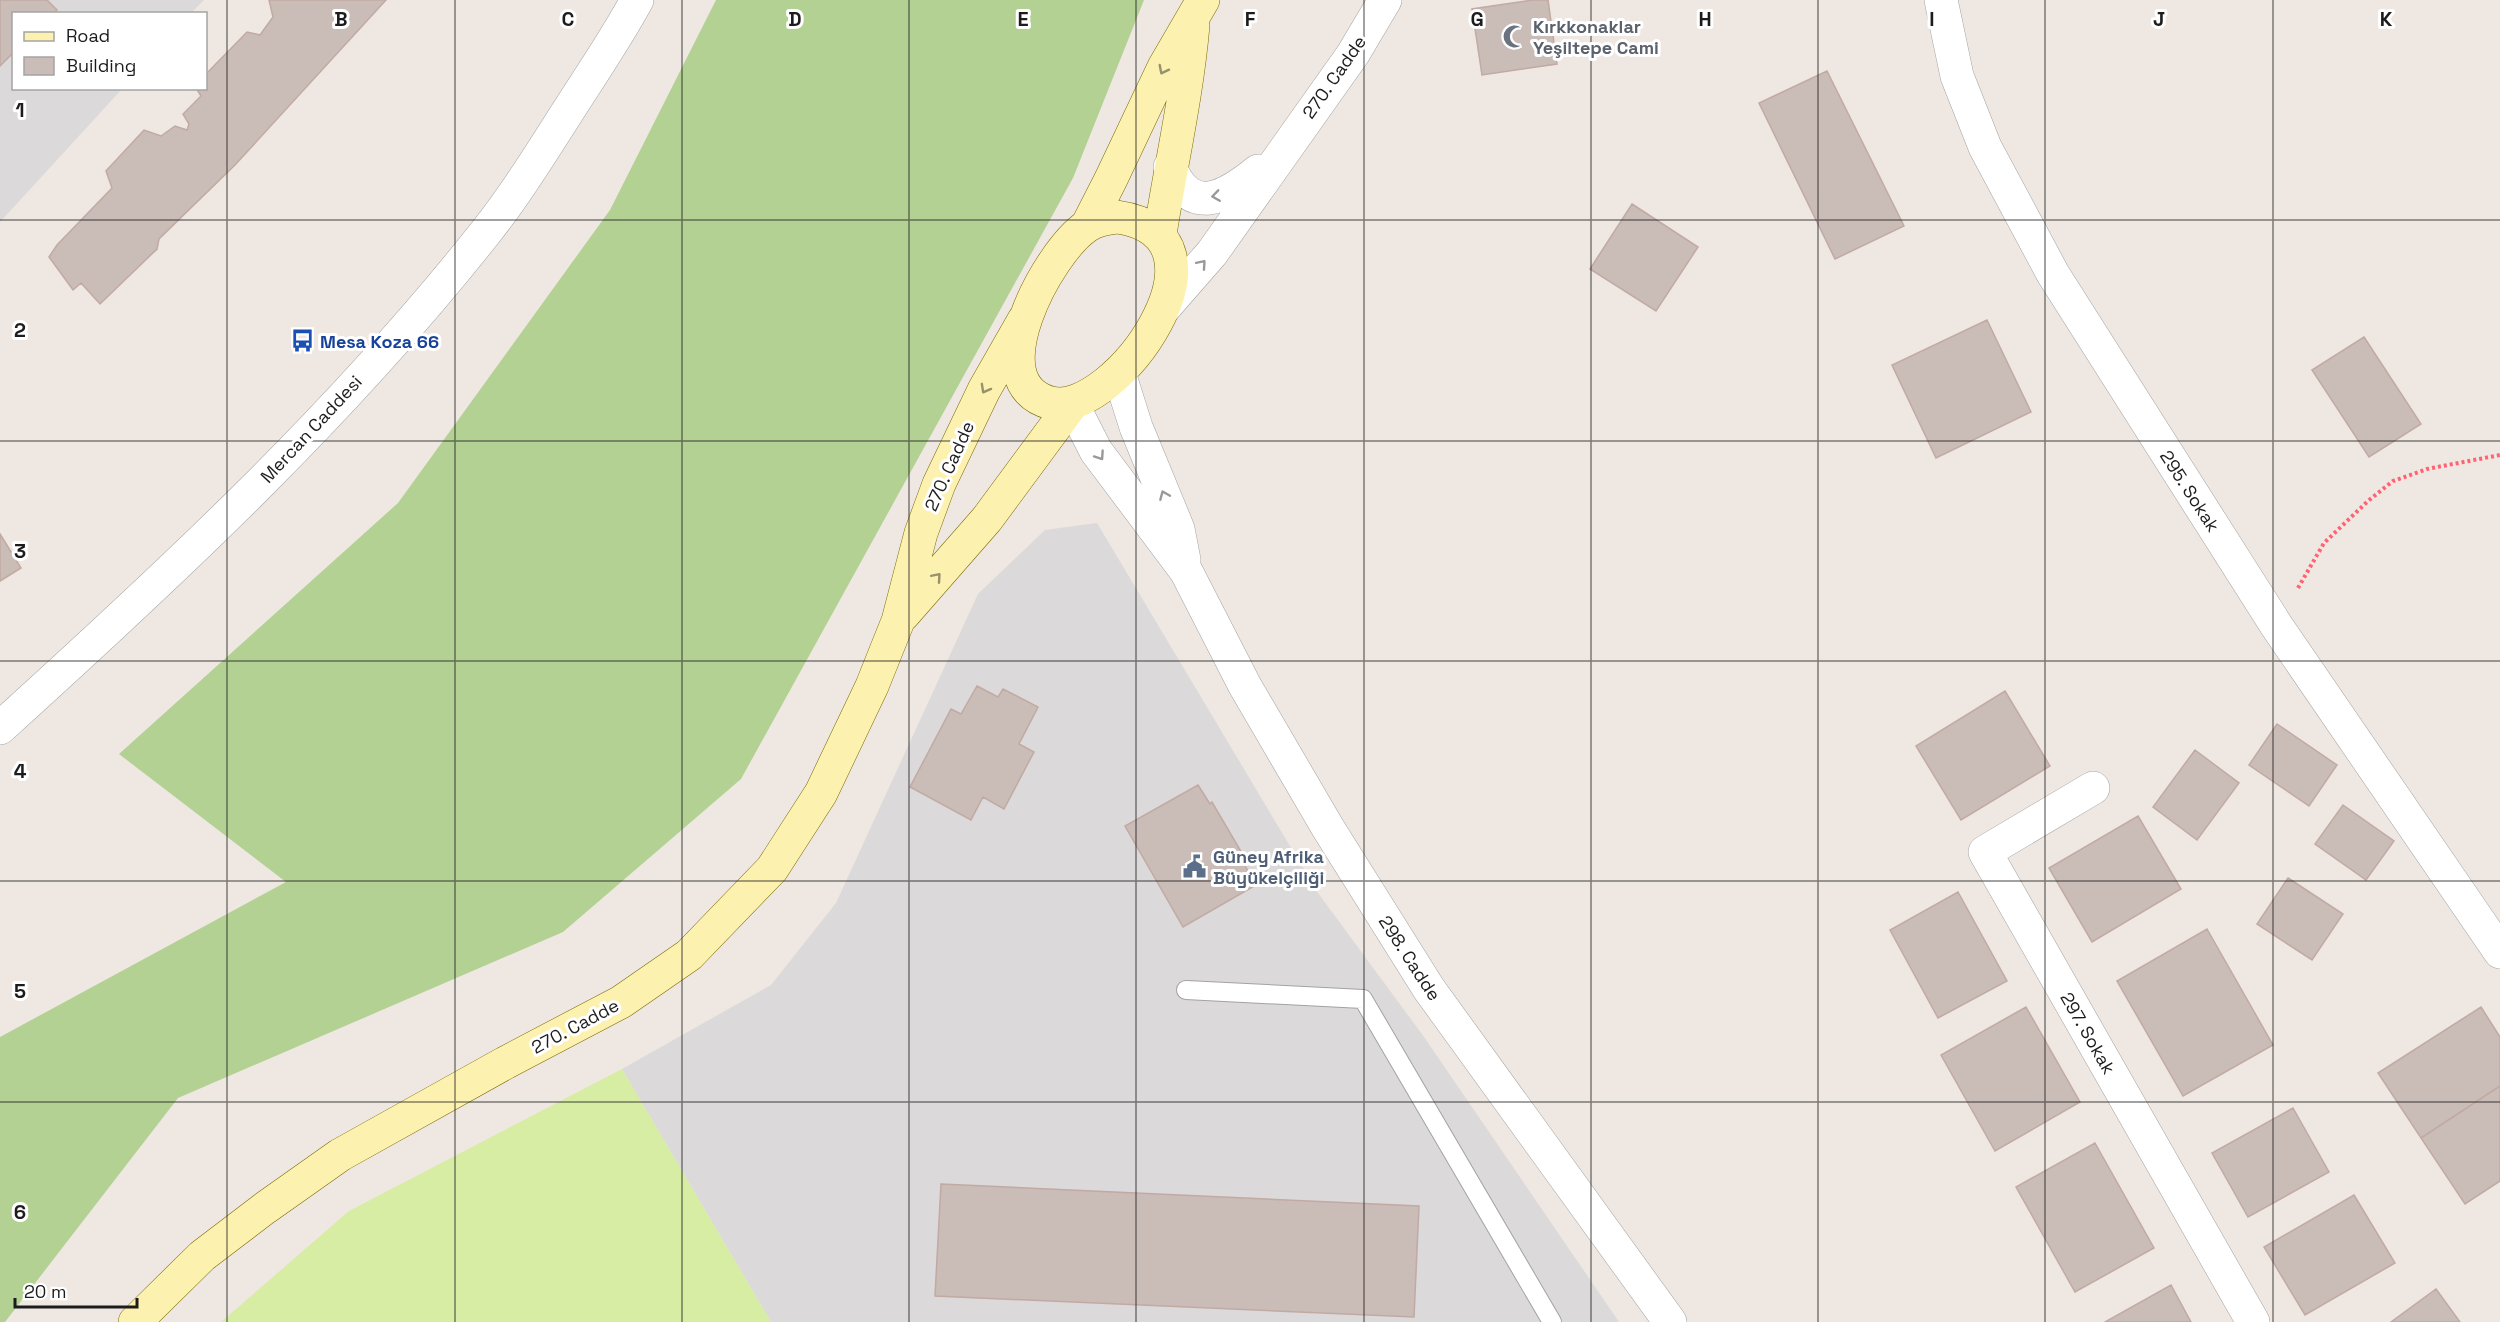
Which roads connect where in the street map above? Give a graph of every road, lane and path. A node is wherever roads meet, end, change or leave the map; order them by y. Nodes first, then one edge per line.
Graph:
1 (637, 0) edge
2 (1385, 0) edge
3 (1941, 0) edge
4 (1198, 10) edge
5 (1281, 153) junction
6 (1170, 167) junction
7 (1087, 226) junction
8 (1160, 234) junction
9 (1164, 308) junction
10 (1024, 320) junction
11 (1119, 373) junction
12 (1072, 404) junction
13 (2500, 455) edge
14 (1186, 571) junction
15 (898, 621) junction
16 (2276, 625) junction
17 (0, 728) edge
18 (2093, 788) dead end
19 (2500, 952) edge
20 (1186, 990) dead end
21 (135, 1322) edge
22 (1552, 1322) edge
23 (1670, 1322) edge
24 (2253, 1322) edge

1 - 17 street, Mercan Caddesi
2 - 5 street, 270. Cadde
3 - 16 street, 295. Sokak
4 - 6 main road
4 -> 7 main road, 270. Cadde
5 -> 6 street, 270. Cadde
9 -> 5 street, 270. Cadde
6 - 8 main road
7 - 8 main road
7 - 10 main road, 270. Cadde
8 - 9 main road, 270. Cadde
9 - 11 main road, 270. Cadde
10 - 12 main road, 270. Cadde
10 -> 15 main road, 270. Cadde
11 - 12 main road, 270. Cadde
14 -> 11 street
12 -> 14 street
15 -> 12 main road, 270. Cadde
13 - 16 path
14 - 23 street, 298. Cadde
15 - 21 main road, 270. Cadde
16 - 19 street, 295. Sokak
18 - 24 street, 297. Sokak
20 - 22 lane

